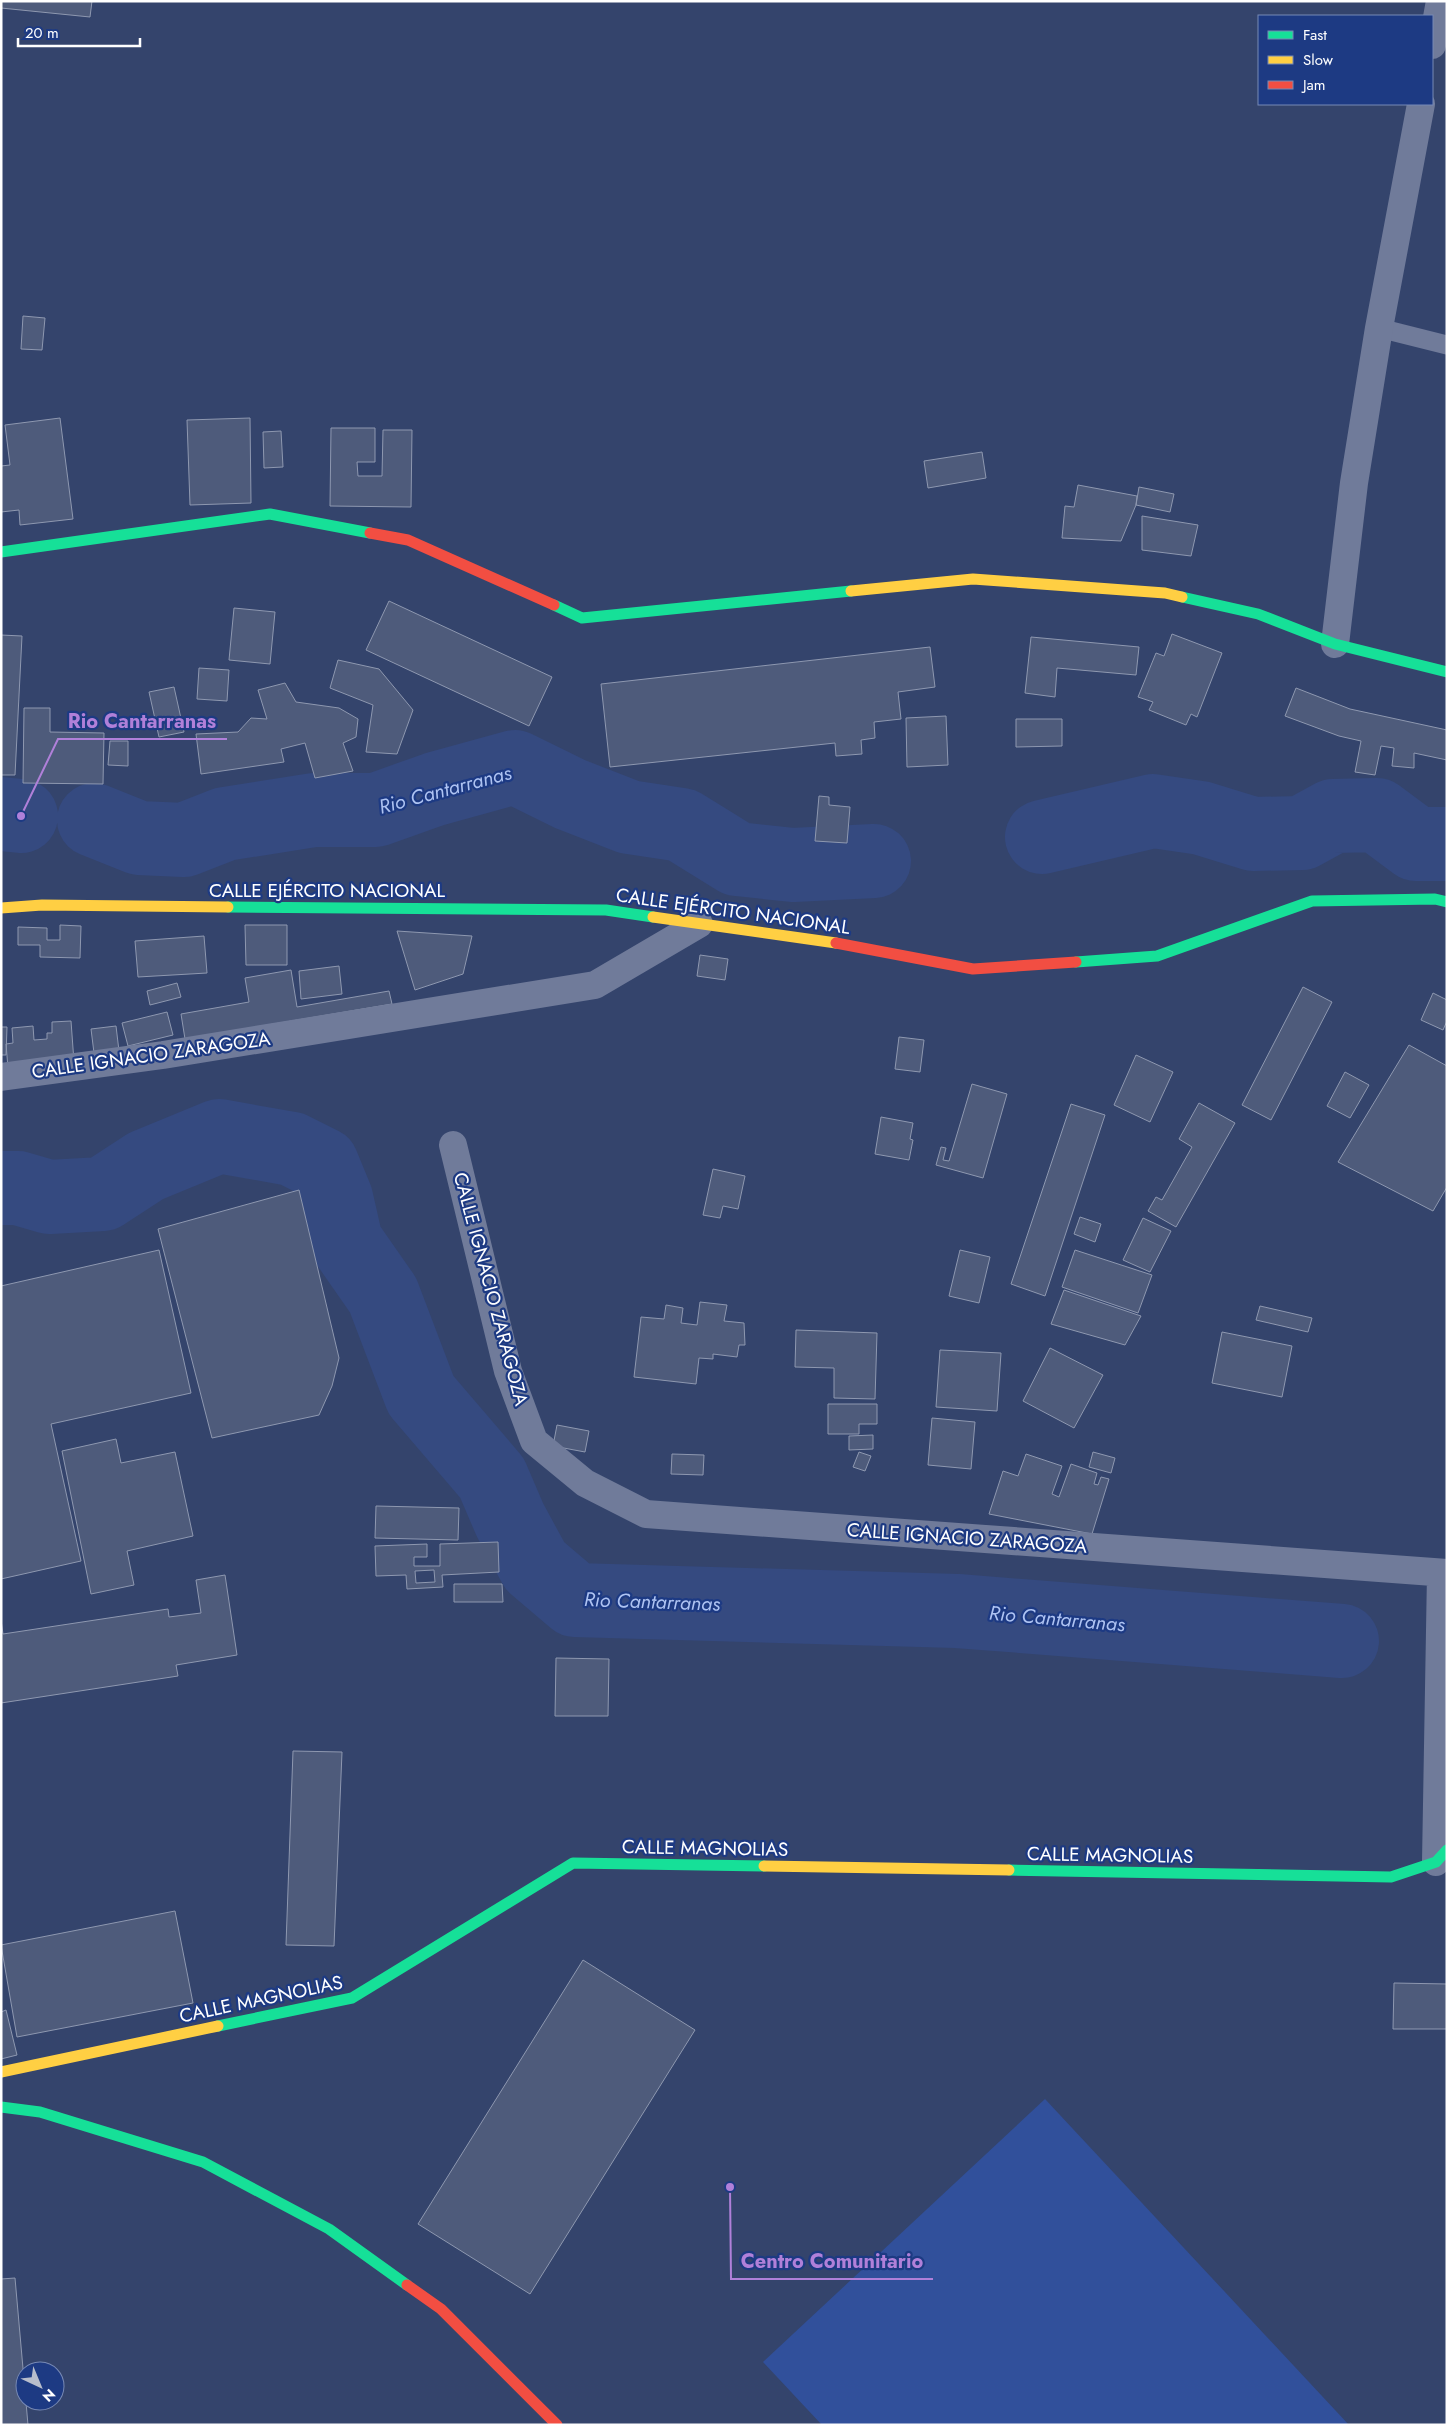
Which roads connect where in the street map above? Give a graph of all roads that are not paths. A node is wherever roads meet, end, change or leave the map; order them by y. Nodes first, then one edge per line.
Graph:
1 (1440, 1) edge
2 (1433, 40) edge
3 (1421, 105) edge
4 (1380, 328) junction
5 (1447, 345) edge
6 (1, 552) edge
7 (1335, 644) junction
8 (1447, 672) edge
9 (1447, 902) edge
10 (1, 908) edge
11 (699, 924) junction
12 (1, 1077) edge
13 (453, 1145) dead end
14 (1444, 1573) edge
15 (1441, 1856) edge
16 (1, 2072) edge
17 (1, 2107) edge
18 (557, 2425) edge

1 - 2 street
3 - 4 street
4 - 5 lane
4 - 7 street
6 - 7 street
7 - 8 street
9 - 11 street, CALLE EJÉRCITO NACIONAL
10 - 11 street, CALLE EJÉRCITO NACIONAL
11 - 12 street, CALLE IGNACIO ZARAGOZA
13 - 14 street, CALLE IGNACIO ZARAGOZA
14 - 15 street, CALLE IGNACIO ZARAGOZA
15 - 16 street, CALLE MAGNOLIAS
17 - 18 street

